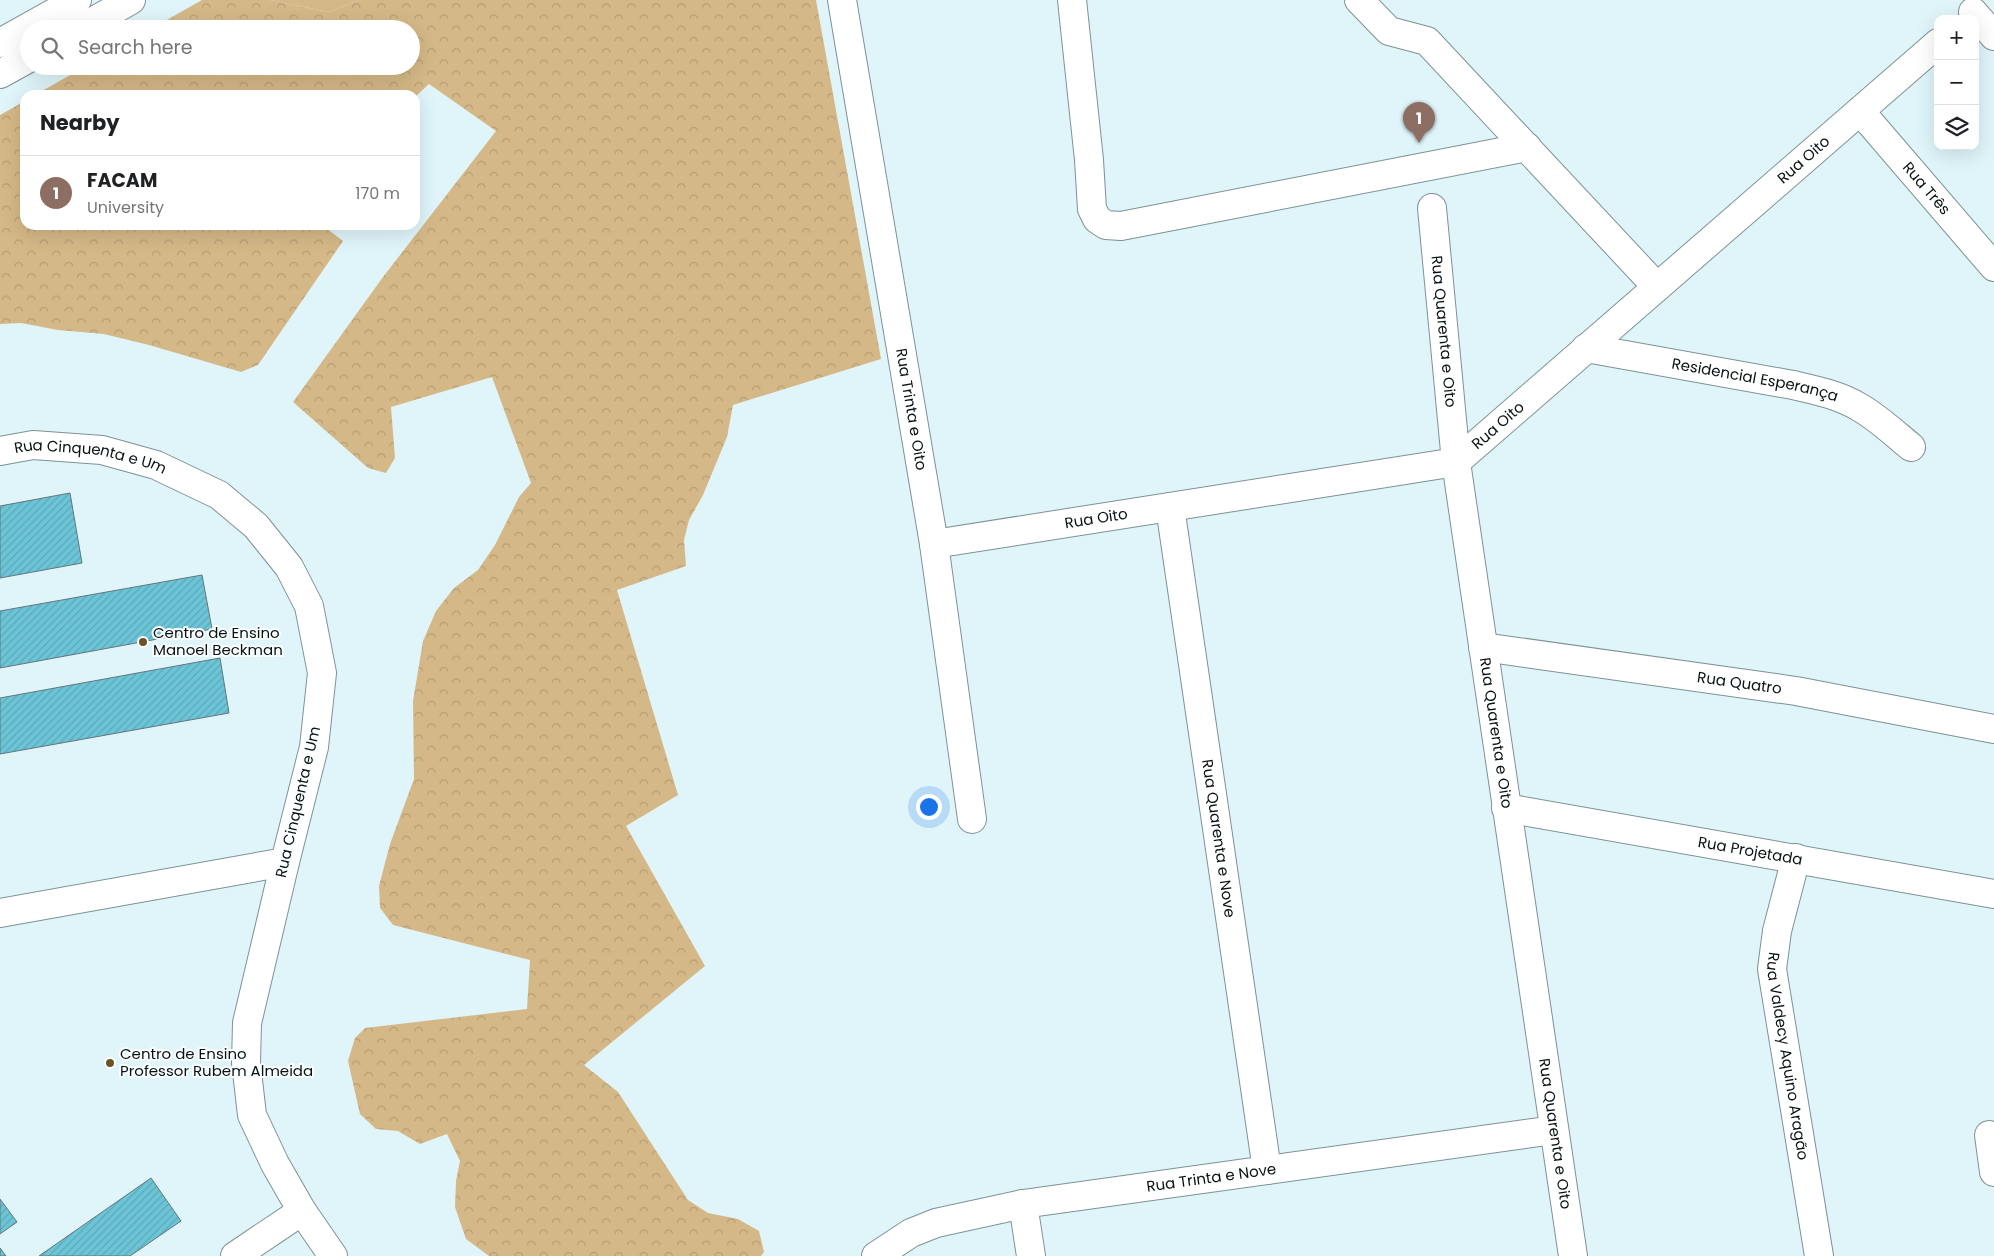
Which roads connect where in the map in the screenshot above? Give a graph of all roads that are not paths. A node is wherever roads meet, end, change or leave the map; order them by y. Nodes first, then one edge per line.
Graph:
1 (77, 0) edge
2 (131, 0) edge
3 (842, 0) edge
4 (1072, 0) edge
5 (1359, 0) edge
6 (1975, 10) edge
7 (41, 20) edge
8 (96, 20) edge
9 (20, 32) edge
10 (1994, 36) edge
11 (0, 43) edge
12 (1934, 46) edge
13 (20, 63) edge
14 (0, 74) edge
15 (1860, 111) junction
16 (1527, 147) junction
17 (1432, 208) dead end
18 (1994, 267) edge
19 (1657, 287) junction
20 (1586, 348) junction
21 (1911, 447) dead end
22 (0, 451) edge
23 (1456, 462) junction
24 (1170, 507) junction
25 (934, 544) junction
26 (1483, 647) junction
27 (1994, 728) edge
28 (1506, 808) junction
29 (972, 819) dead end
30 (1796, 858) junction
31 (285, 862) junction
32 (1994, 894) edge
33 (0, 913) edge
34 (1554, 1130) junction
35 (1989, 1135) dead end
36 (1267, 1170) junction
37 (1994, 1172) edge
38 (1023, 1204) junction
39 (302, 1211) junction
40 (235, 1256) edge
41 (333, 1256) edge
42 (876, 1256) edge
43 (1031, 1256) edge
44 (1573, 1256) edge
45 (1819, 1256) edge

1 - 7 street
2 - 8 street
3 - 25 street, Rua Trinta e Oito
4 - 16 street
5 - 16 street
6 - 10 street
9 - 11 street
12 - 15 street, Rua Oito
13 - 14 street
15 - 18 street, Rua Três
15 - 19 street, Rua Oito
16 - 19 street
17 - 23 street, Rua Quarenta e Oito
19 - 20 street, Rua Oito
20 - 21 street, Residencial Esperança
20 - 23 street, Rua Oito
22 - 31 street, Rua Cinquenta e Um
23 - 24 street, Rua Oito
23 - 26 street, Rua Quarenta e Oito
24 - 25 street, Rua Oito
24 - 36 street, Rua Quarenta e Nove
25 - 29 street, Rua Trinta e Oito
26 - 27 street, Rua Quatro
26 - 28 street, Rua Quarenta e Oito
28 - 30 street, Rua Projetada
28 - 34 street, Rua Quarenta e Oito
30 - 32 street, Rua Projetada
30 - 45 street, Rua Valdecy Aquino Aragão
31 - 33 street
31 - 39 street, Rua Cinquenta e Um
34 - 36 street, Rua Trinta e Nove
34 - 44 street, Rua Quarenta e Oito
35 - 37 street
36 - 38 street, Rua Trinta e Nove
38 - 42 street, Rua Trinta e Nove
38 - 43 street
39 - 40 street
39 - 41 street, Rua Cinquenta e Um

